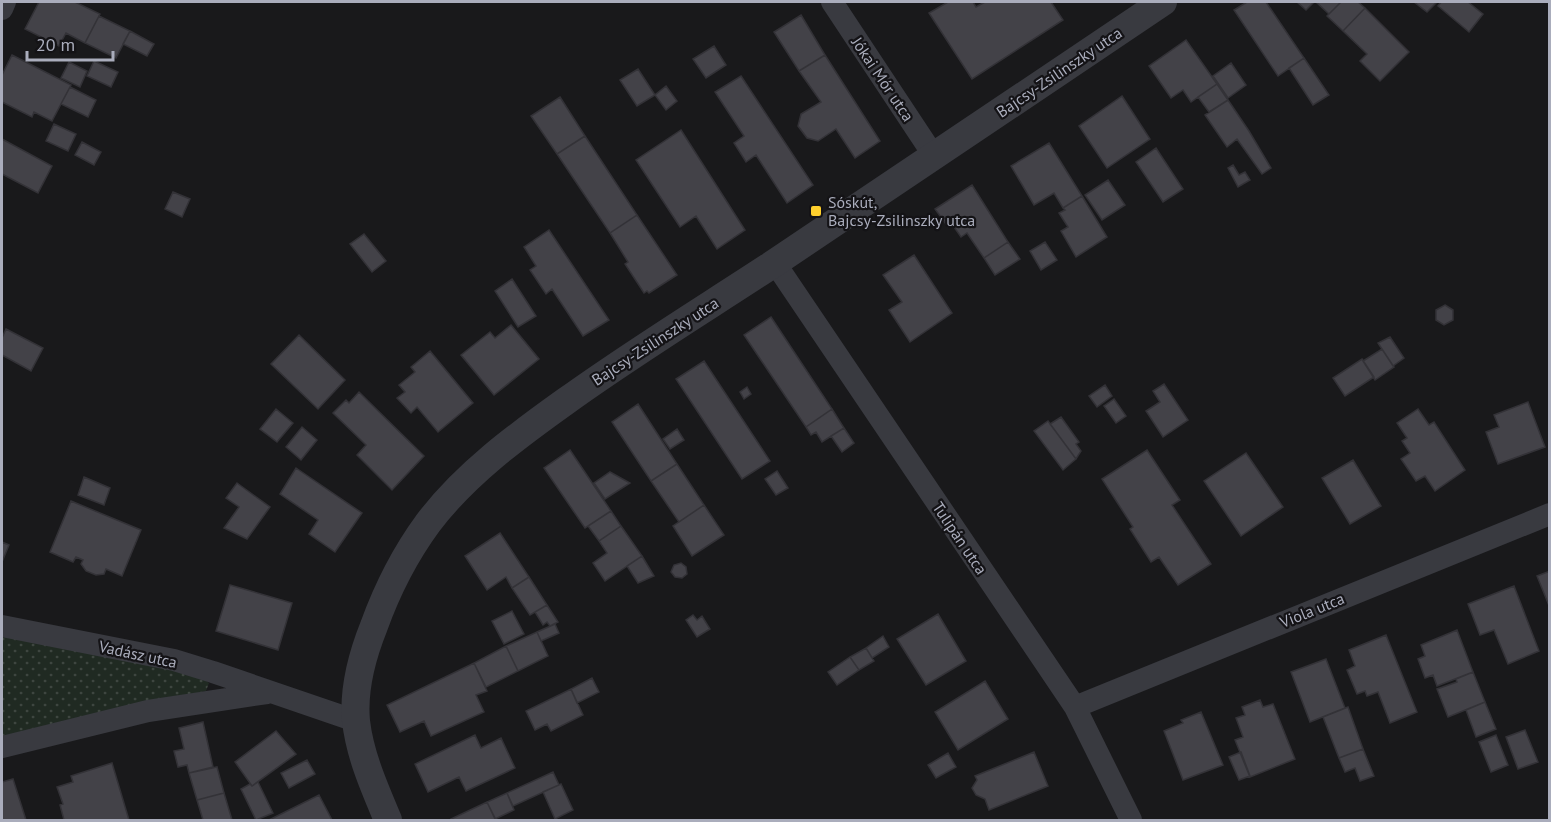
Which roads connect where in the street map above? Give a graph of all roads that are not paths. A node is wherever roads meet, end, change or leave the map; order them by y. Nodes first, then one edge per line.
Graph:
1 (5, 2) edge
2 (831, 2) edge
3 (1163, 2) edge
4 (2, 9) edge
5 (934, 156) junction
6 (775, 263) junction
7 (1550, 514) edge
8 (2, 626) edge
9 (271, 692) junction
10 (1075, 707) junction
11 (356, 721) junction
12 (2, 747) edge
13 (388, 820) edge
14 (1131, 820) edge

1 - 4 street
2 - 5 street, Jókai Mór utca
3 - 5 street, Bajcsy-Zsilinszky utca
5 - 6 street, Bajcsy-Zsilinszky utca
6 - 10 street, Tulipán utca
6 - 11 street, Bajcsy-Zsilinszky utca
7 - 10 street, Viola utca
8 - 9 street, Vadász utca
9 - 11 street, Vadász utca
9 - 12 street, Vadász utca
10 - 14 street, Tulipán utca
11 - 13 street, Bajcsy-Zsilinszky utca

